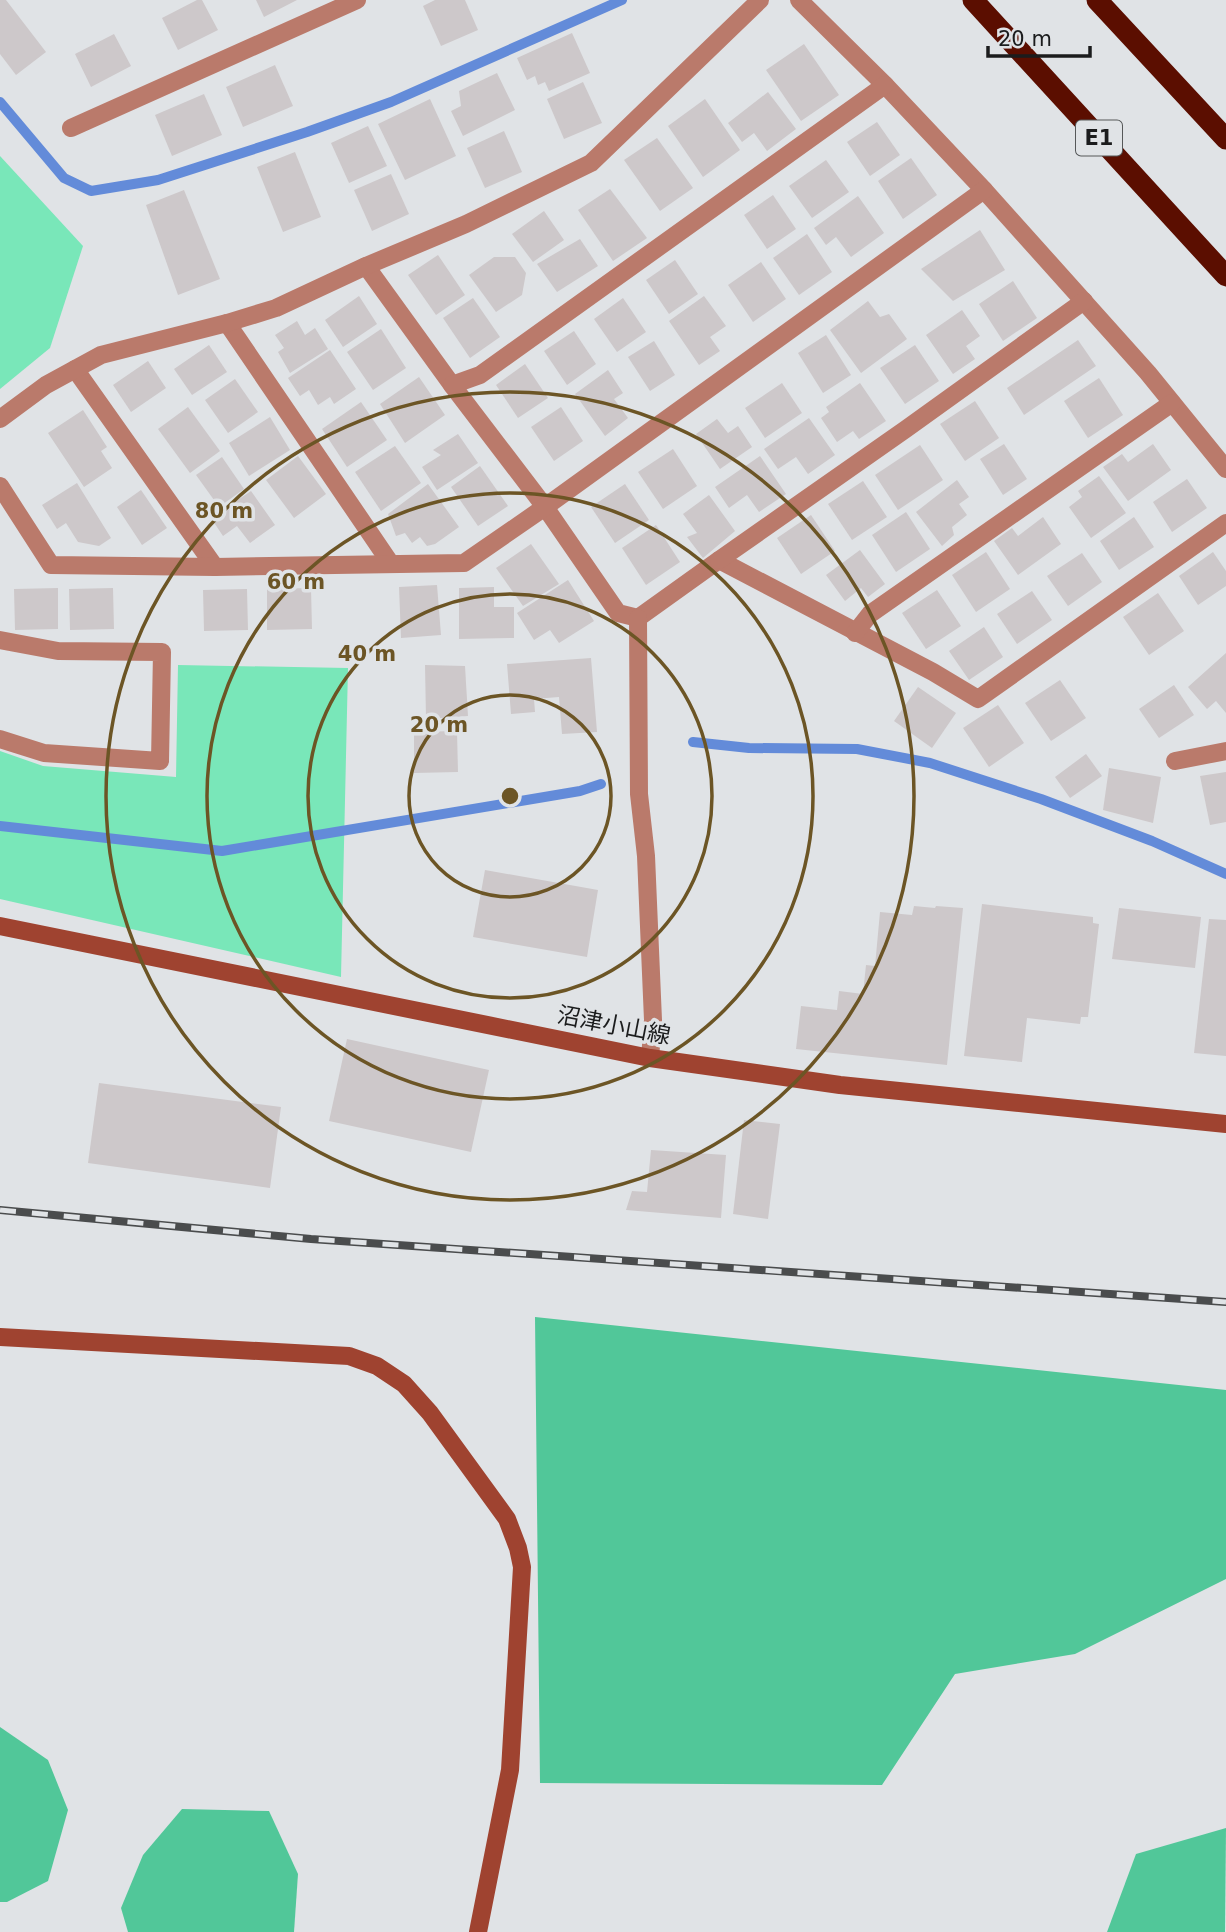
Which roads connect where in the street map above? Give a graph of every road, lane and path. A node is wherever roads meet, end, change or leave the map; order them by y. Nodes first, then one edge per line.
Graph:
1 (356, 0) edge
2 (760, 0) edge
3 (799, 0) edge
4 (972, 0) edge
5 (1097, 0) edge
6 (885, 85) junction
7 (71, 128) dead end
8 (1226, 139) edge
9 (984, 190) junction
10 (366, 266) junction
11 (1226, 276) edge
12 (1084, 301) junction
13 (227, 323) junction
14 (75, 369) junction
15 (452, 385) junction
16 (1172, 403) junction
17 (0, 419) edge
18 (1226, 470) edge
19 (0, 486) edge
20 (545, 507) junction
21 (1226, 523) edge
22 (719, 560) junction
23 (391, 564) junction
24 (215, 567) junction
25 (638, 618) junction
26 (855, 633) junction
27 (0, 640) edge
28 (0, 739) edge
29 (1226, 751) edge
30 (1175, 761) dead end
31 (0, 926) edge
32 (650, 1058) junction
33 (1226, 1124) edge
34 (0, 1337) edge
35 (478, 1932) edge

1 - 7 street
2 - 10 street
3 - 6 street
4 - 11 highway, E1
5 - 8 highway
6 - 9 street
6 - 15 street
9 - 12 street
9 - 20 street
10 - 13 street
10 - 15 street
12 - 16 street
12 - 22 street
13 - 14 street
13 - 23 street
14 - 17 street
14 - 24 street
15 - 20 street
16 - 18 street
16 - 26 street
19 - 24 street
20 - 23 street
20 - 25 street
21 - 26 street
22 - 25 street
22 - 26 street
23 - 24 street
25 - 32 street
27 - 28 street
29 - 30 street
31 - 32 main road, 沼津小山線
32 - 33 main road, 沼津小山線
34 - 35 main road

